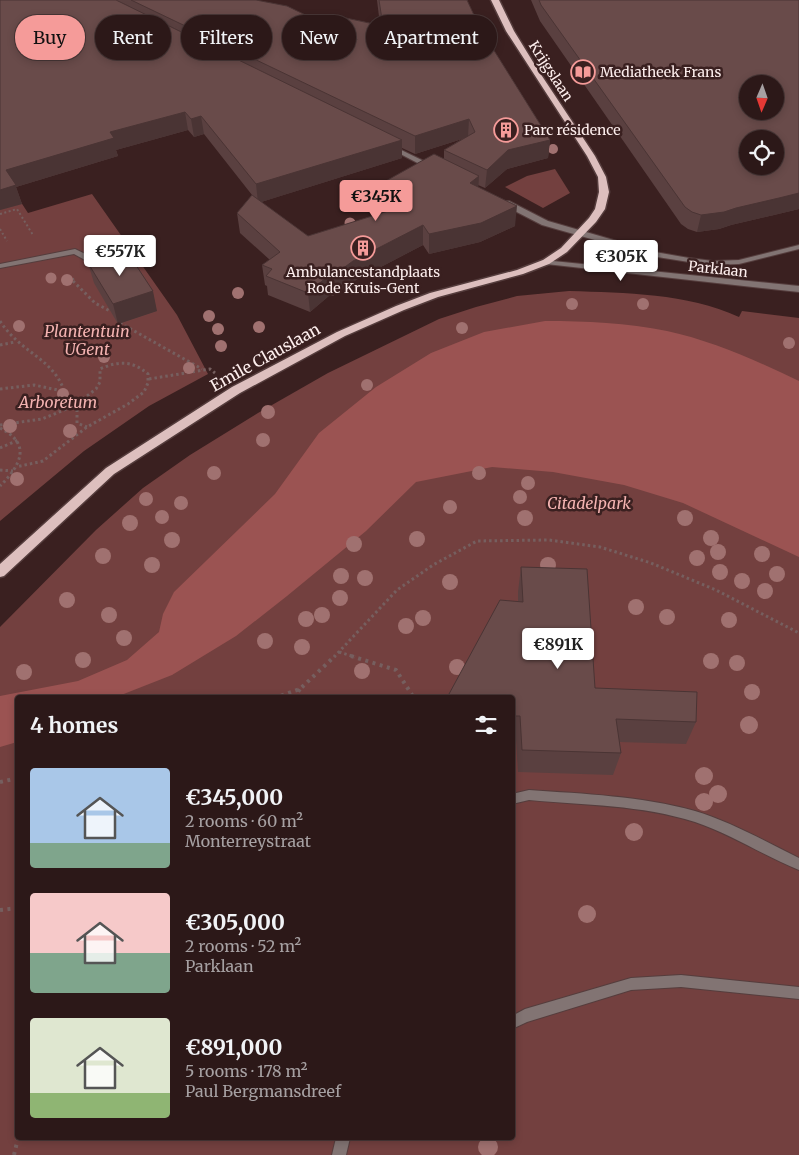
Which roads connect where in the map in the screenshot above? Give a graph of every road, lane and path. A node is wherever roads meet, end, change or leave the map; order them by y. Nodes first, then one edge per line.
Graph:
1 (495, 0) edge
2 (384, 144) edge
3 (438, 170) edge
4 (500, 201) edge
5 (0, 214) edge
6 (582, 234) junction
7 (799, 247) edge
8 (46, 257) junction
9 (546, 262) junction
10 (0, 266) edge
11 (108, 278) edge
12 (799, 288) edge
13 (0, 321) edge
14 (120, 323) dead end
15 (15, 342) junction
16 (0, 345) edge
17 (148, 380) junction
18 (0, 389) edge
19 (67, 392) junction
20 (76, 404) junction
21 (68, 408) junction
22 (0, 427) edge
23 (87, 427) junction
24 (18, 440) junction
25 (0, 448) edge
26 (16, 467) junction
27 (0, 470) edge
28 (13, 471) junction
29 (0, 486) edge
30 (0, 572) edge
31 (799, 633) edge
32 (339, 652) junction
33 (300, 689) junction
34 (283, 695) edge
35 (296, 695) edge
36 (412, 695) edge
37 (15, 779) edge
38 (0, 782) edge
39 (515, 798) edge
40 (799, 864) edge
41 (15, 908) edge
42 (0, 910) edge
43 (799, 993) edge
44 (515, 1022) edge
45 (18, 1140) edge
46 (343, 1140) edge
47 (14, 1155) edge
48 (339, 1155) edge

1 - 6 main road, Krijgslaan
2 - 3 street
4 - 6 street, Parklaan
5 - 8 path
6 - 7 street, Parklaan
6 - 9 main road, Emile Clauslaan
8 - 10 street
8 - 11 street
9 - 12 street, Parklaan
9 - 30 main road, Emile Clauslaan
13 - 15 path
14 - 17 path
15 - 16 path
15 - 19 path
17 - 20 path
17 - 23 path
18 - 19 path
19 - 21 path
20 - 21 path
20 - 23 path
21 - 22 path
22 - 24 path
23 - 26 path
24 - 25 path
24 - 26 path
26 - 28 path
27 - 28 path
28 - 29 path
31 - 32 path
32 - 33 path
32 - 36 path
33 - 34 path
33 - 35 path
37 - 38 path
39 - 40 street
41 - 42 path
43 - 44 street
45 - 47 path
46 - 48 street

